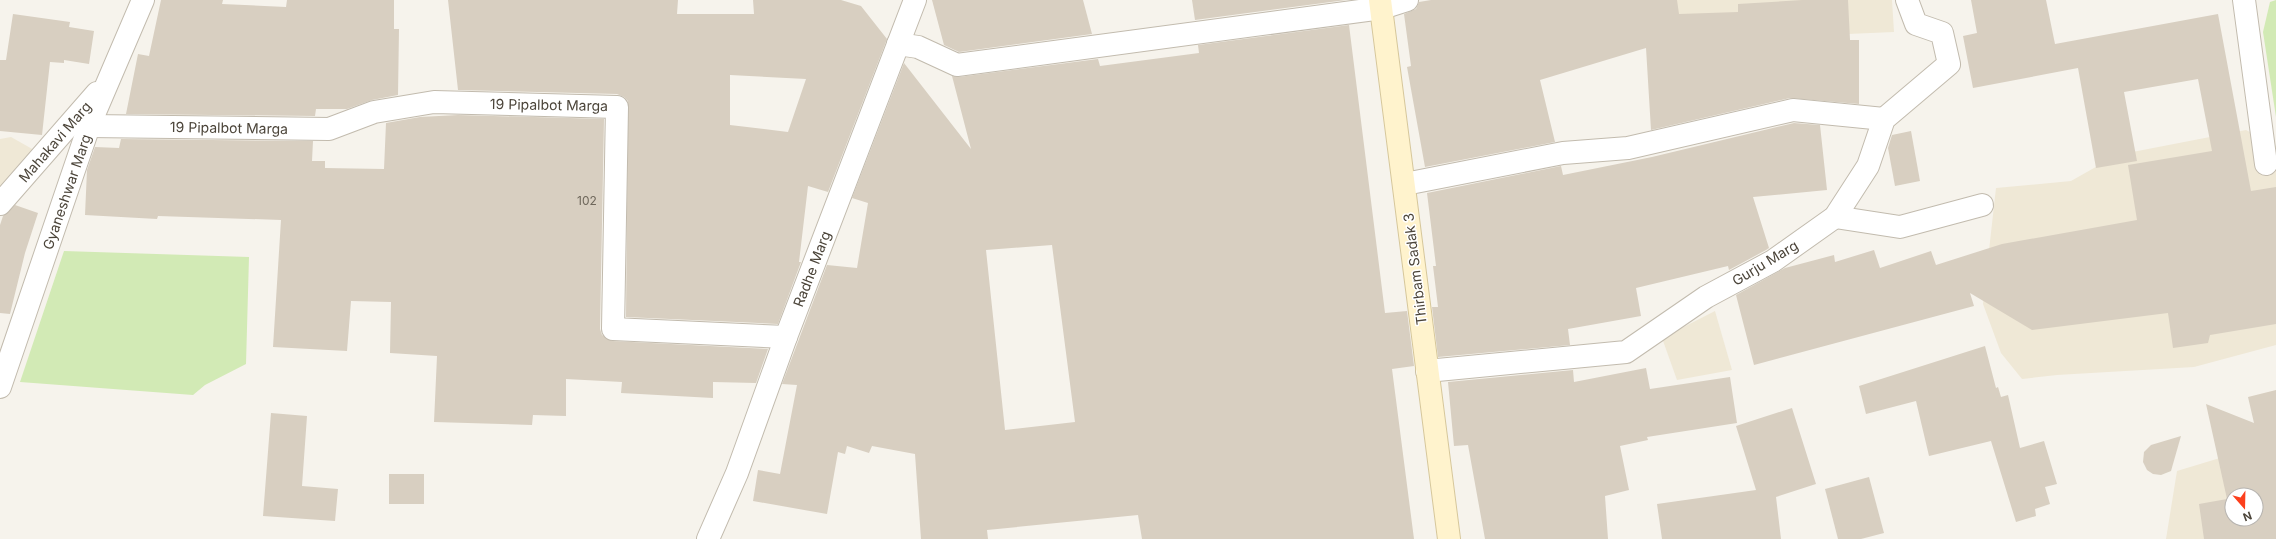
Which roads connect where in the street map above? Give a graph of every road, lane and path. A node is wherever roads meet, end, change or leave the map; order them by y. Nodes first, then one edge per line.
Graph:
1 (143, 0) edge
2 (915, 0) edge
3 (1407, 0) edge
4 (1907, 0) edge
5 (2244, 0) edge
6 (1381, 4) edge
7 (898, 44) junction
8 (109, 79) junction
9 (1884, 119) junction
10 (89, 126) junction
11 (2266, 164) dead end
12 (1405, 184) junction
13 (0, 204) edge
14 (1982, 205) dead end
15 (1835, 217) junction
16 (786, 337) junction
17 (1427, 371) junction
18 (0, 387) edge
19 (708, 539) edge
20 (1449, 539) edge

1 - 8 street, Gyaneshwar Marg
2 - 7 street, Radhe Marg
3 - 6 street
4 - 9 street
5 - 11 street
6 - 7 street
6 - 12 main road, Thirbam Sadak 3
7 - 16 street, Radhe Marg
8 - 10 street, Gyaneshwar Marg
8 - 13 street, Mahakavi Marg
9 - 12 street
9 - 15 street, Gurju Marg
10 - 16 street, 19 Pipalbot Marga
10 - 18 street, Gyaneshwar Marg
12 - 17 main road, Thirbam Sadak 3
14 - 15 street
15 - 17 street, Gurju Marg
16 - 19 street, Radhe Marg
17 - 20 main road, Thirbam Sadak 3

